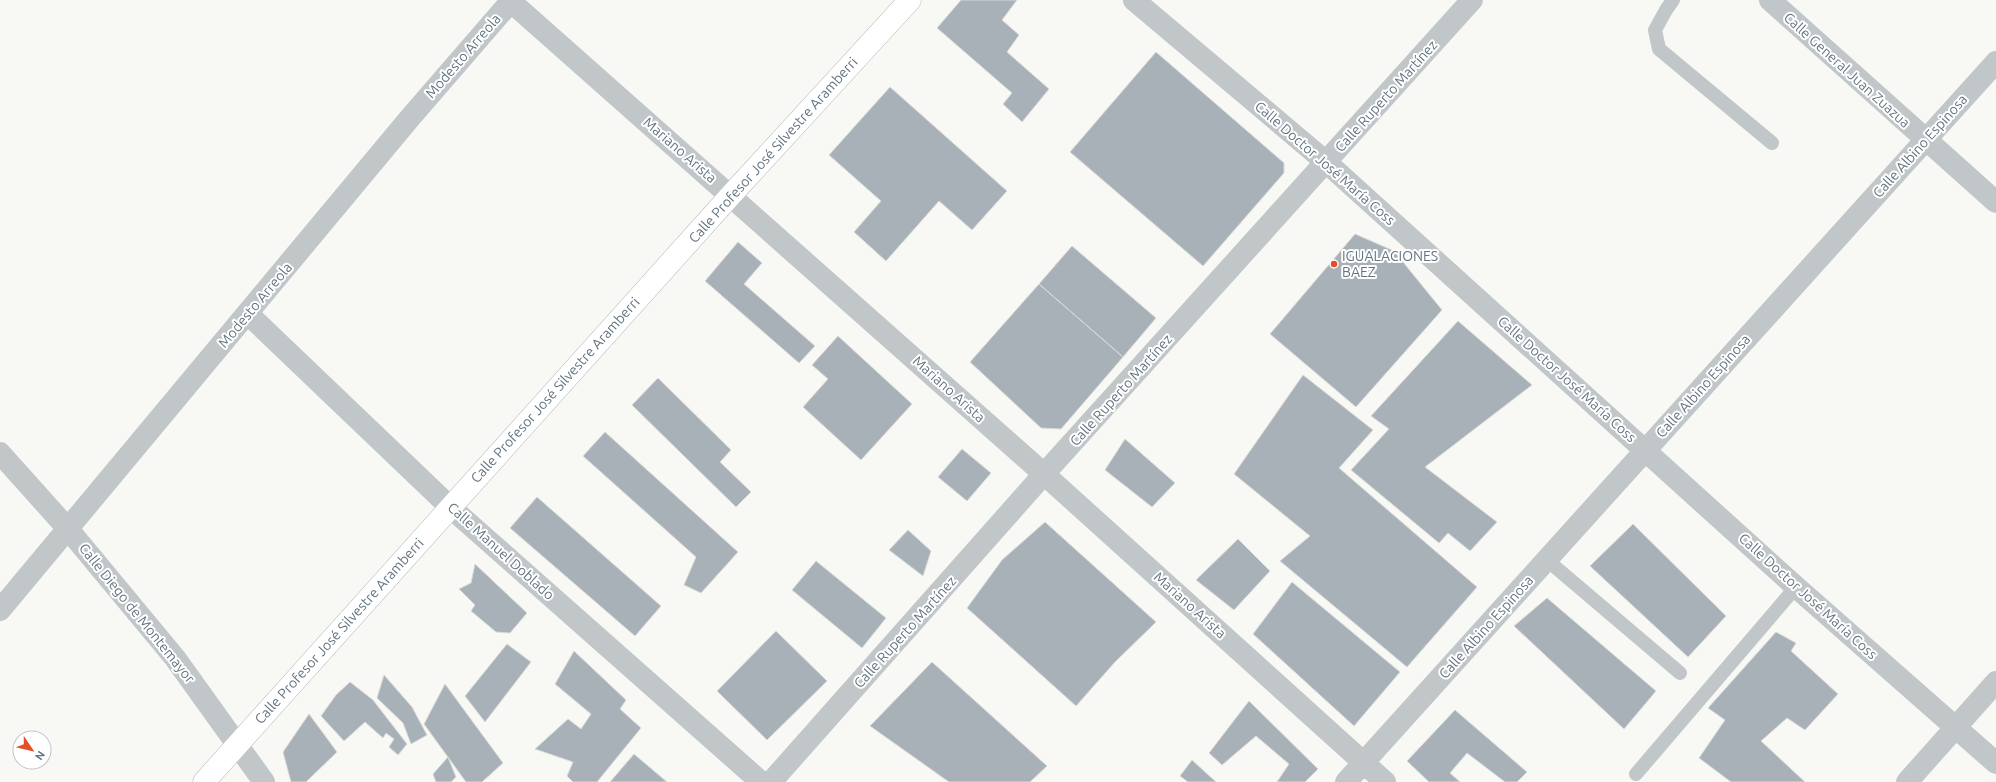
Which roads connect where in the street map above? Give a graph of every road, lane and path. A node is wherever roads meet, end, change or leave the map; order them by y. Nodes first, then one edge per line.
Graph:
1 (510, 0) edge
2 (910, 0) edge
3 (1134, 0) edge
4 (1472, 0) edge
5 (1674, 0) edge
6 (1770, 0) edge
7 (1996, 62) edge
8 (1925, 140) junction
9 (1772, 143) dead end
10 (1326, 162) junction
11 (731, 195) junction
12 (1996, 202) edge
13 (248, 314) junction
14 (1645, 450) junction
15 (0, 452) edge
16 (1044, 474) junction
17 (450, 506) junction
18 (68, 529) junction
19 (1547, 560) junction
20 (1796, 586) junction
21 (0, 610) edge
22 (1680, 673) dead end
23 (1996, 682) edge
24 (1956, 726) junction
25 (238, 744) junction
26 (1363, 762) junction
27 (1996, 763) edge
28 (1636, 774) dead end
29 (204, 782) edge
30 (264, 782) edge
31 (761, 782) edge
32 (771, 782) edge
33 (1346, 782) edge
34 (1386, 782) edge
35 (1907, 782) edge

1 - 11 street, Mariano Arista
1 - 13 street, Modesto Arreola
2 - 11 main road, Calle Profesor José Silvestre Aramberri
3 - 10 street, Calle Doctor José María Coss
4 - 10 street, Calle Ruperto Martínez
5 - 9 lane
6 - 8 street, Calle General Juan Zuazua
7 - 8 street, Calle Albino Espinosa
8 - 12 street, Calle General Juan Zuazua
8 - 14 street, Calle Albino Espinosa
10 - 14 street, Calle Doctor José María Coss
10 - 16 street, Calle Ruperto Martínez
11 - 16 street, Mariano Arista
11 - 17 main road, Calle Profesor José Silvestre Aramberri
13 - 17 street, Calle Manuel Doblado
13 - 18 street, Modesto Arreola
14 - 19 street, Calle Albino Espinosa
14 - 20 street, Calle Doctor José María Coss
15 - 18 street, Calle Diego de Montemayor
16 - 26 street, Mariano Arista
16 - 32 street, Calle Ruperto Martínez
17 - 25 main road, Calle Profesor José Silvestre Aramberri
17 - 31 street, Calle Manuel Doblado
18 - 21 street, Modesto Arreola
18 - 25 street, Calle Diego de Montemayor
19 - 22 lane
19 - 26 street, Calle Albino Espinosa
20 - 24 street, Calle Doctor José María Coss
20 - 28 lane
23 - 24 street
24 - 27 street, Calle Doctor José María Coss
24 - 35 street
25 - 29 main road, Calle Profesor José Silvestre Aramberri
25 - 30 street, Calle Diego de Montemayor
26 - 33 street, Calle Albino Espinosa
26 - 34 street, Mariano Arista

